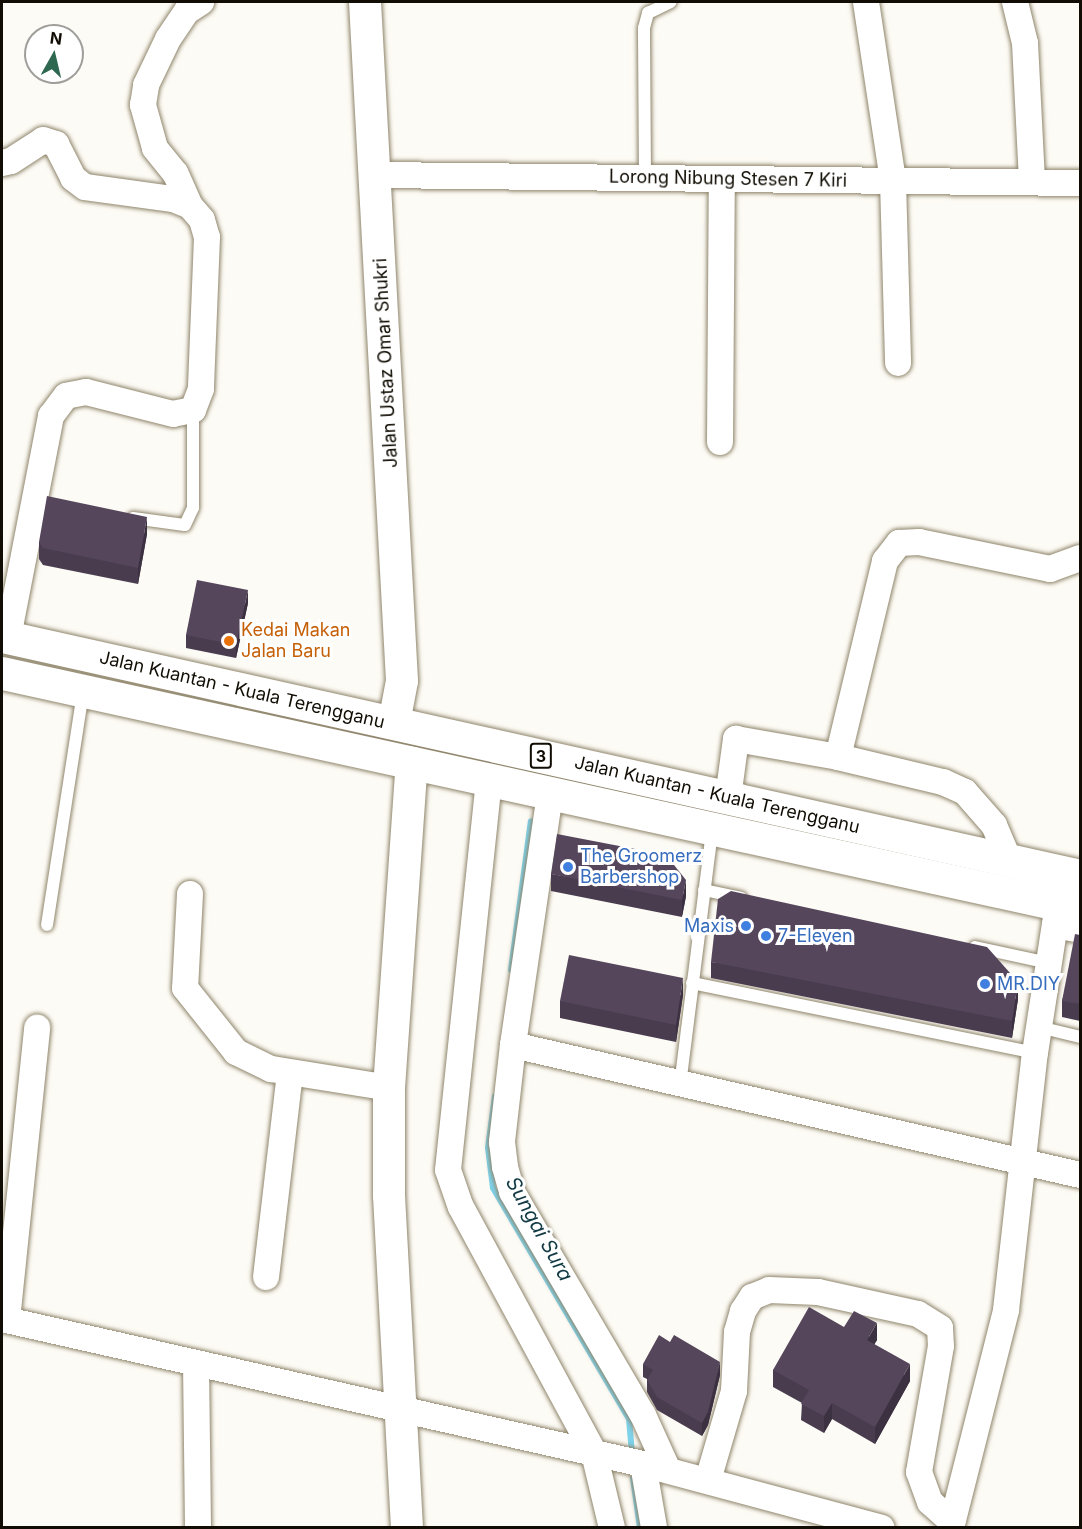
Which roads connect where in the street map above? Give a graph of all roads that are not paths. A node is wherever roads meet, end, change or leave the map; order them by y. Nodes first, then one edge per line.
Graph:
1 (201, 2) edge
2 (365, 2) edge
3 (670, 2) edge
4 (866, 2) edge
5 (1015, 2) edge
6 (2, 163) edge
7 (376, 175) junction
8 (645, 178) junction
9 (722, 179) junction
10 (892, 181) junction
11 (1032, 182) junction
12 (1080, 183) edge
13 (190, 206) junction
14 (898, 363) dead end
15 (193, 410) junction
16 (720, 442) dead end
17 (115, 514) edge
18 (1080, 558) edge
19 (5, 637) edge
20 (2, 673) edge
21 (46, 682) junction
22 (84, 690) junction
23 (2, 693) edge
24 (394, 723) junction
25 (838, 757) junction
26 (412, 763) junction
27 (489, 780) junction
28 (550, 794) junction
29 (728, 798) junction
30 (712, 827) junction
31 (1009, 860) junction
32 (1080, 876) edge
33 (704, 890) junction
34 (190, 894) dead end
35 (750, 900) edge
36 (1065, 913) edge
37 (47, 925) dead end
38 (1080, 930) edge
39 (957, 943) edge
40 (1049, 963) junction
41 (692, 983) junction
42 (1039, 1027) junction
43 (38, 1028) dead end
44 (1080, 1037) edge
45 (513, 1045) junction
46 (1035, 1053) junction
47 (290, 1073) junction
48 (680, 1084) junction
49 (388, 1088) junction
50 (1024, 1165) junction
51 (1080, 1175) edge
52 (266, 1277) dead end
53 (4, 1320) edge
54 (196, 1363) junction
55 (404, 1411) junction
56 (601, 1455) junction
57 (641, 1463) junction
58 (668, 1470) junction
59 (708, 1480) junction
60 (824, 1519) edge
61 (951, 1525) edge
62 (198, 1527) edge
63 (407, 1527) edge
64 (612, 1527) edge
65 (654, 1527) edge
66 (882, 1527) edge

1 - 13 street
2 - 7 street, Jalan Ustaz Omar Shukri
3 - 8 lane
4 - 10 street
5 - 11 street
6 - 13 street
7 - 8 street, Lorong Nibung Stesen 7 Kiri
7 - 24 street, Jalan Ustaz Omar Shukri
8 - 9 street, Lorong Nibung Stesen 7 Kiri
9 - 10 street, Lorong Nibung Stesen 7 Kiri
9 - 16 street
10 - 11 street, Lorong Nibung Stesen 7 Kiri
10 - 14 street
11 - 12 street, Lorong Nibung Stesen 7 Kiri
13 - 15 street
15 - 17 lane
15 - 19 street
18 - 25 street
19 - 24 highway, Jalan Kuantan - Kuala Terengganu / 3
20 - 21 highway, Jalan Kuantan - Kuala Terengganu / 3
21 - 22 highway, Jalan Kuantan - Kuala Terengganu / 3
21 - 23 highway
22 - 26 highway, Jalan Kuantan - Kuala Terengganu / 3
22 - 37 lane
24 - 29 highway, Jalan Kuantan - Kuala Terengganu / 3
25 - 29 street
25 - 31 street
26 - 27 highway, Jalan Kuantan - Kuala Terengganu / 3
26 - 49 street
27 - 28 highway, Jalan Kuantan - Kuala Terengganu / 3
27 - 56 street
28 - 30 highway, Jalan Kuantan - Kuala Terengganu / 3
28 - 45 street
29 - 31 highway, Jalan Kuantan - Kuala Terengganu / 3
30 - 33 lane
30 - 36 highway, Jalan Kuantan - Kuala Terengganu / 3
31 - 32 highway, Jalan Kuantan - Kuala Terengganu / 3
33 - 35 lane
33 - 41 lane
34 - 47 street
36 - 38 street
36 - 40 street
39 - 40 lane
40 - 42 street
41 - 46 lane
41 - 48 lane
42 - 44 lane
42 - 46 street
43 - 53 street
45 - 48 street
45 - 58 street
46 - 50 street
47 - 49 street
47 - 52 street
48 - 50 street
49 - 55 street
50 - 51 street
50 - 61 street
53 - 54 street
54 - 55 street
54 - 62 street
55 - 56 street
55 - 63 street
56 - 57 street
56 - 64 street
57 - 58 street
57 - 65 street
58 - 59 street
59 - 60 street
59 - 61 street
60 - 66 street

